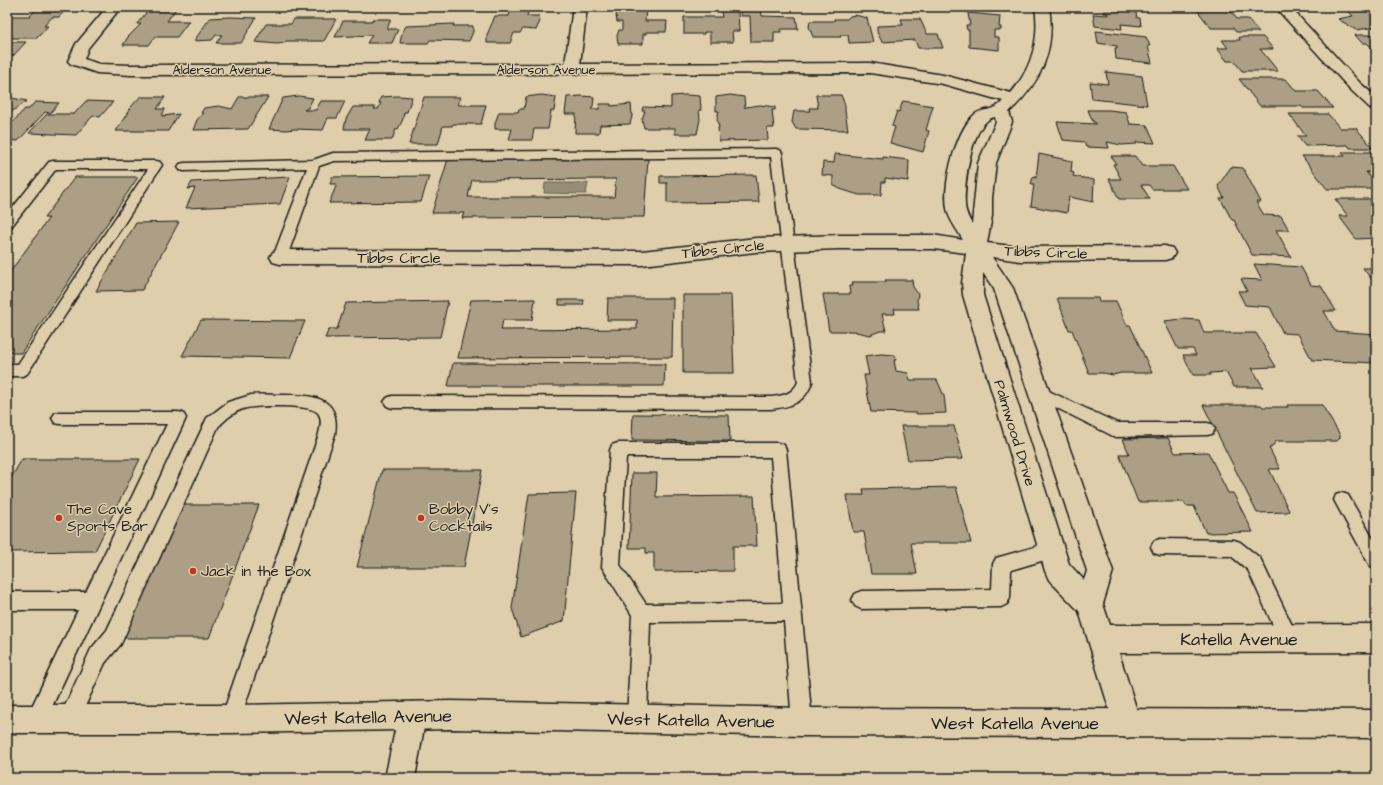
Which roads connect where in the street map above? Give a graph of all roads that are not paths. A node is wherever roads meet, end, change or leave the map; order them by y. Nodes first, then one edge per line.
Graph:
1 (114, 7) edge
2 (580, 7) edge
3 (1042, 7) edge
4 (1282, 7) edge
5 (572, 69) junction
6 (1008, 105) junction
7 (1376, 105) edge
8 (314, 164) junction
9 (184, 167) dead end
10 (7, 224) edge
11 (787, 243) junction
12 (976, 248) junction
13 (1165, 253) dead end
14 (280, 257) joint
15 (7, 370) edge
16 (1038, 392) junction
17 (392, 402) dead end
18 (60, 418) dead end
19 (1207, 430) dead end
20 (1342, 500) dead end
21 (1160, 547) dead end
22 (1052, 550) junction
23 (1376, 560) edge
24 (861, 600) dead end
25 (7, 601) edge
26 (91, 601) junction
27 (1090, 604) junction
28 (791, 612) junction
29 (640, 613) junction
30 (1289, 638) junction
31 (1376, 638) edge
32 (1101, 639) junction
33 (412, 716) junction
34 (7, 719) edge
35 (36, 719) junction
36 (69, 719) junction
37 (231, 719) junction
38 (637, 719) junction
39 (802, 722) junction
40 (1127, 724) junction
41 (1376, 724) edge
42 (400, 778) edge

1 - 5 street, Alderson Avenue
2 - 5 street
3 - 6 street
4 - 7 street
5 - 6 street, Alderson Avenue
6 - 12 street, Palmwood Drive
8 - 9 lane
8 - 11 lane
8 - 14 lane
10 - 15 lane
11 - 12 street, Tibbs Circle
11 - 14 street, Tibbs Circle
11 - 17 lane
12 - 13 street, Tibbs Circle
12 - 16 street
12 - 22 street, Palmwood Drive
16 - 19 lane
16 - 27 street
18 - 26 lane
20 - 23 lane
21 - 30 lane
22 - 24 lane
22 - 27 street, Palmwood Drive
25 - 26 lane
26 - 35 lane
27 - 32 street, Palmwood Drive
28 - 29 lane
28 - 29 lane
28 - 39 lane
29 - 38 lane
30 - 31 street, Katella Avenue
30 - 32 street, Katella Avenue
32 - 40 street, Palmwood Drive
33 - 37 street, West Katella Avenue
33 - 38 street, West Katella Avenue
33 - 42 street
34 - 35 street, West Katella Avenue
35 - 36 street, West Katella Avenue
36 - 37 street, West Katella Avenue
36 - 37 lane
38 - 39 street, West Katella Avenue
39 - 40 street, West Katella Avenue
40 - 41 street, West Katella Avenue

